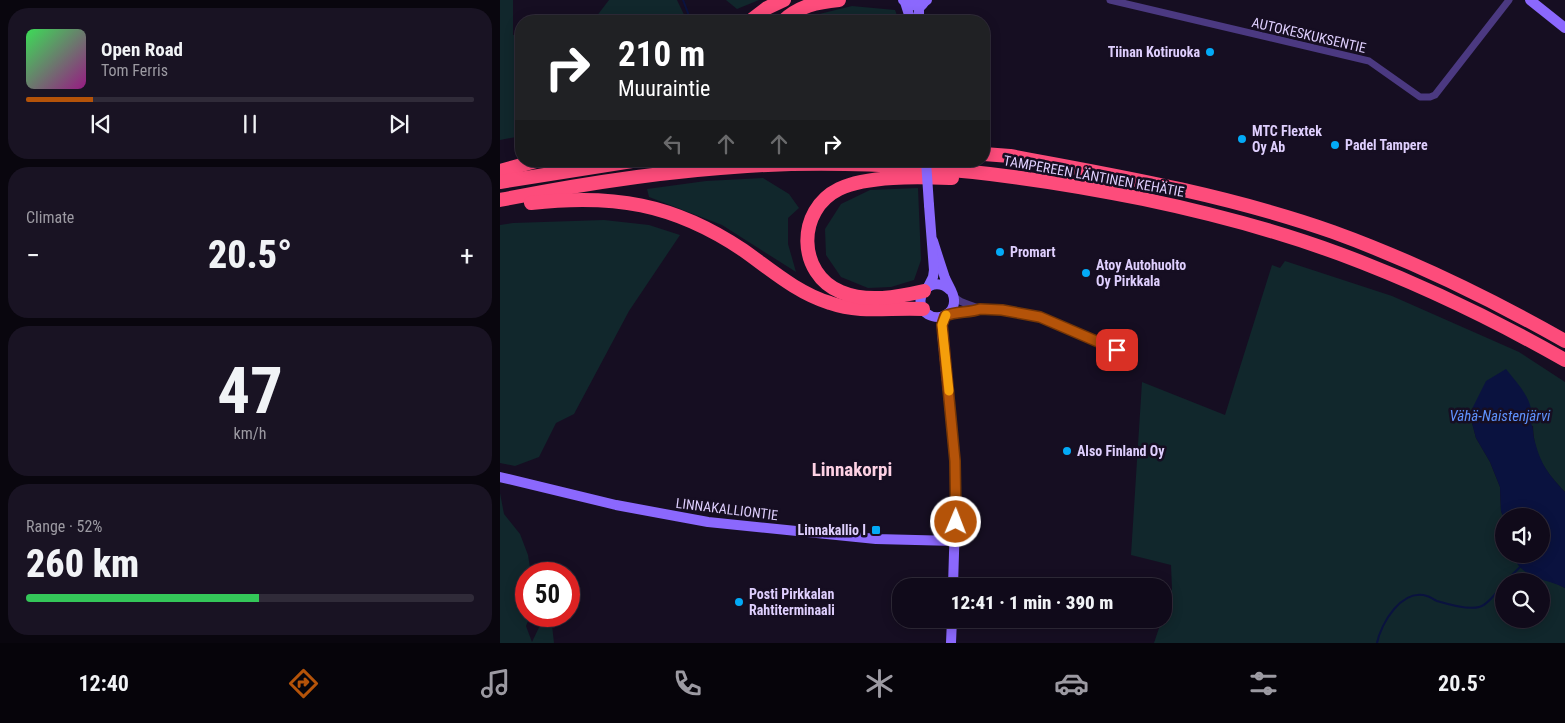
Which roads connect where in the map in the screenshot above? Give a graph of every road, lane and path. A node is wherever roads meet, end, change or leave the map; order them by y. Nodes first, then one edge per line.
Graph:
1 (784, 0) edge
2 (839, 0) edge
3 (1110, 0) edge
4 (1509, 0) edge
5 (1530, 0) edge
6 (904, 1) edge
7 (926, 1) edge
8 (758, 15) edge
9 (790, 15) edge
10 (909, 15) edge
11 (919, 15) edge
12 (1565, 28) edge
13 (990, 151) edge
14 (990, 154) edge
15 (1010, 156) junction
16 (515, 167) edge
17 (594, 167) edge
18 (735, 167) edge
19 (915, 167) edge
20 (926, 167) edge
21 (500, 171) edge
22 (999, 175) junction
23 (500, 182) edge
24 (500, 202) edge
25 (933, 241) junction
26 (926, 289) junction
27 (952, 292) junction
28 (980, 309) junction
29 (925, 311) junction
30 (946, 315) junction
31 (1565, 342) edge
32 (1129, 355) dead end
33 (945, 360) junction
34 (1565, 360) edge
35 (500, 477) edge
36 (955, 541) junction
37 (953, 578) edge
38 (952, 628) edge
39 (951, 643) edge

1 - 8 highway
2 - 9 highway
3 - 4 street, AUTOKESKUKSENTIE
5 - 12 main road
6 - 7 main road
6 - 10 main road
7 - 11 main road
13 - 15 highway
14 - 15 highway, TAMPEREEN LÄNTINEN KEHÄTIE
15 - 31 highway, TAMPEREEN LÄNTINEN KEHÄTIE
16 - 21 highway
17 - 23 highway
18 - 24 highway, TAMPEREEN LÄNTINEN KEHÄTIE
19 - 22 highway, TAMPEREEN LÄNTINEN KEHÄTIE
20 - 25 main road, bridge
22 - 26 highway
22 - 34 highway, TAMPEREEN LÄNTINEN KEHÄTIE
24 - 29 highway
25 - 26 main road
25 - 27 main road
26 - 27 main road
26 - 29 main road
27 - 28 street
27 - 30 main road
28 - 30 street
28 - 32 street
29 - 30 main road
29 - 33 main road
30 - 33 main road
33 - 36 main road
35 - 36 main road, LINNAKALLIONTIE
36 - 37 main road
38 - 39 main road

